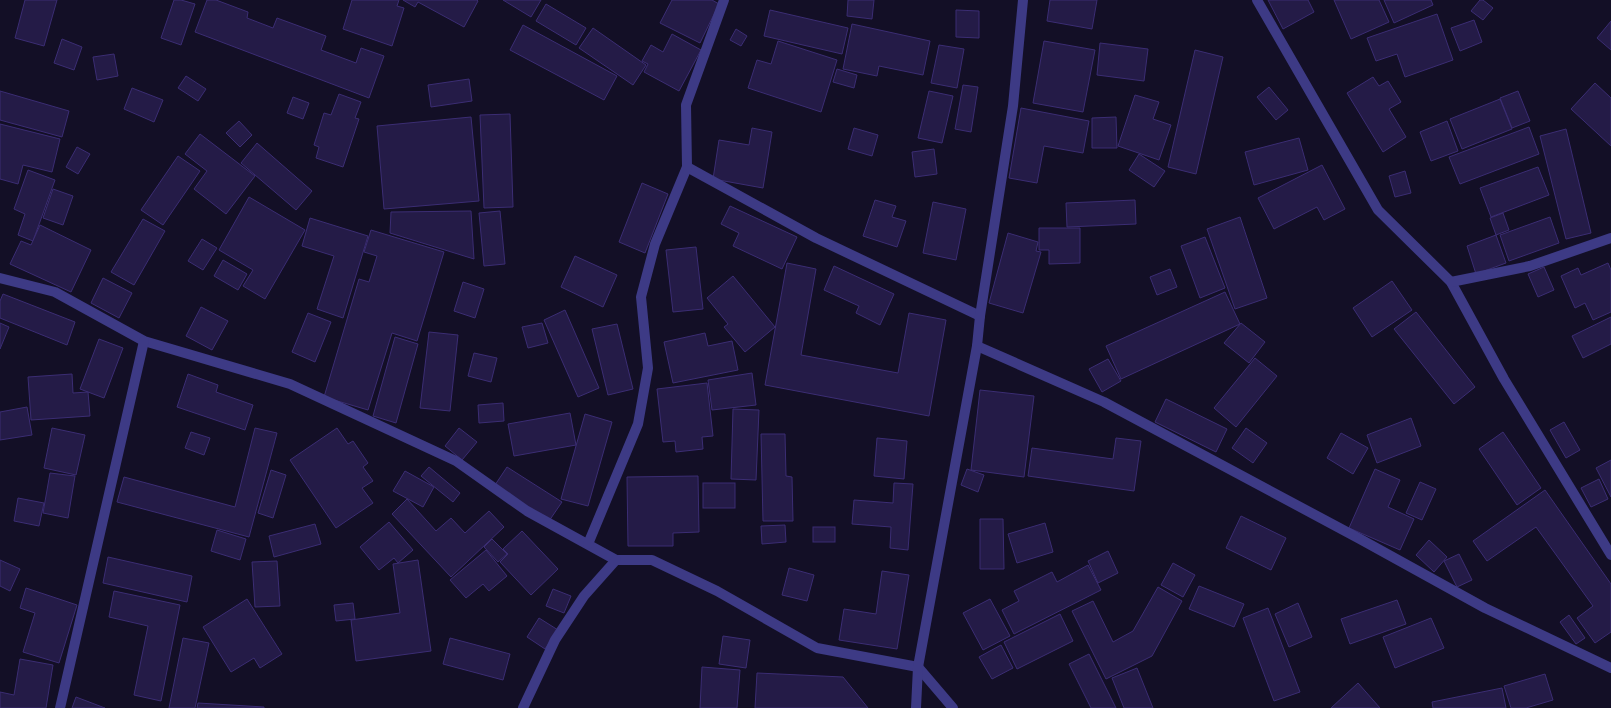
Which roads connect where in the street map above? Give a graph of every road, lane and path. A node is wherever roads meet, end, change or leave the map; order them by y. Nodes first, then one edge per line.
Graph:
1 (724, 0) edge
2 (1023, 0) edge
3 (1257, 0) edge
4 (687, 166) junction
5 (1611, 238) edge
6 (0, 278) edge
7 (1451, 282) junction
8 (980, 316) junction
9 (144, 341) junction
10 (977, 346) junction
11 (588, 544) junction
12 (1611, 555) edge
13 (616, 560) junction
14 (918, 667) junction
15 (1611, 668) edge
16 (60, 708) edge
17 (523, 708) edge
18 (916, 708) edge
19 (953, 708) edge

1 - 4 street
2 - 8 street
3 - 7 street
4 - 8 street
4 - 11 street
5 - 7 street
6 - 9 street
7 - 12 street
8 - 10 street
9 - 11 street
9 - 16 street
10 - 14 street
10 - 15 street
11 - 13 street
13 - 14 street
13 - 17 street
14 - 18 street
14 - 19 street

